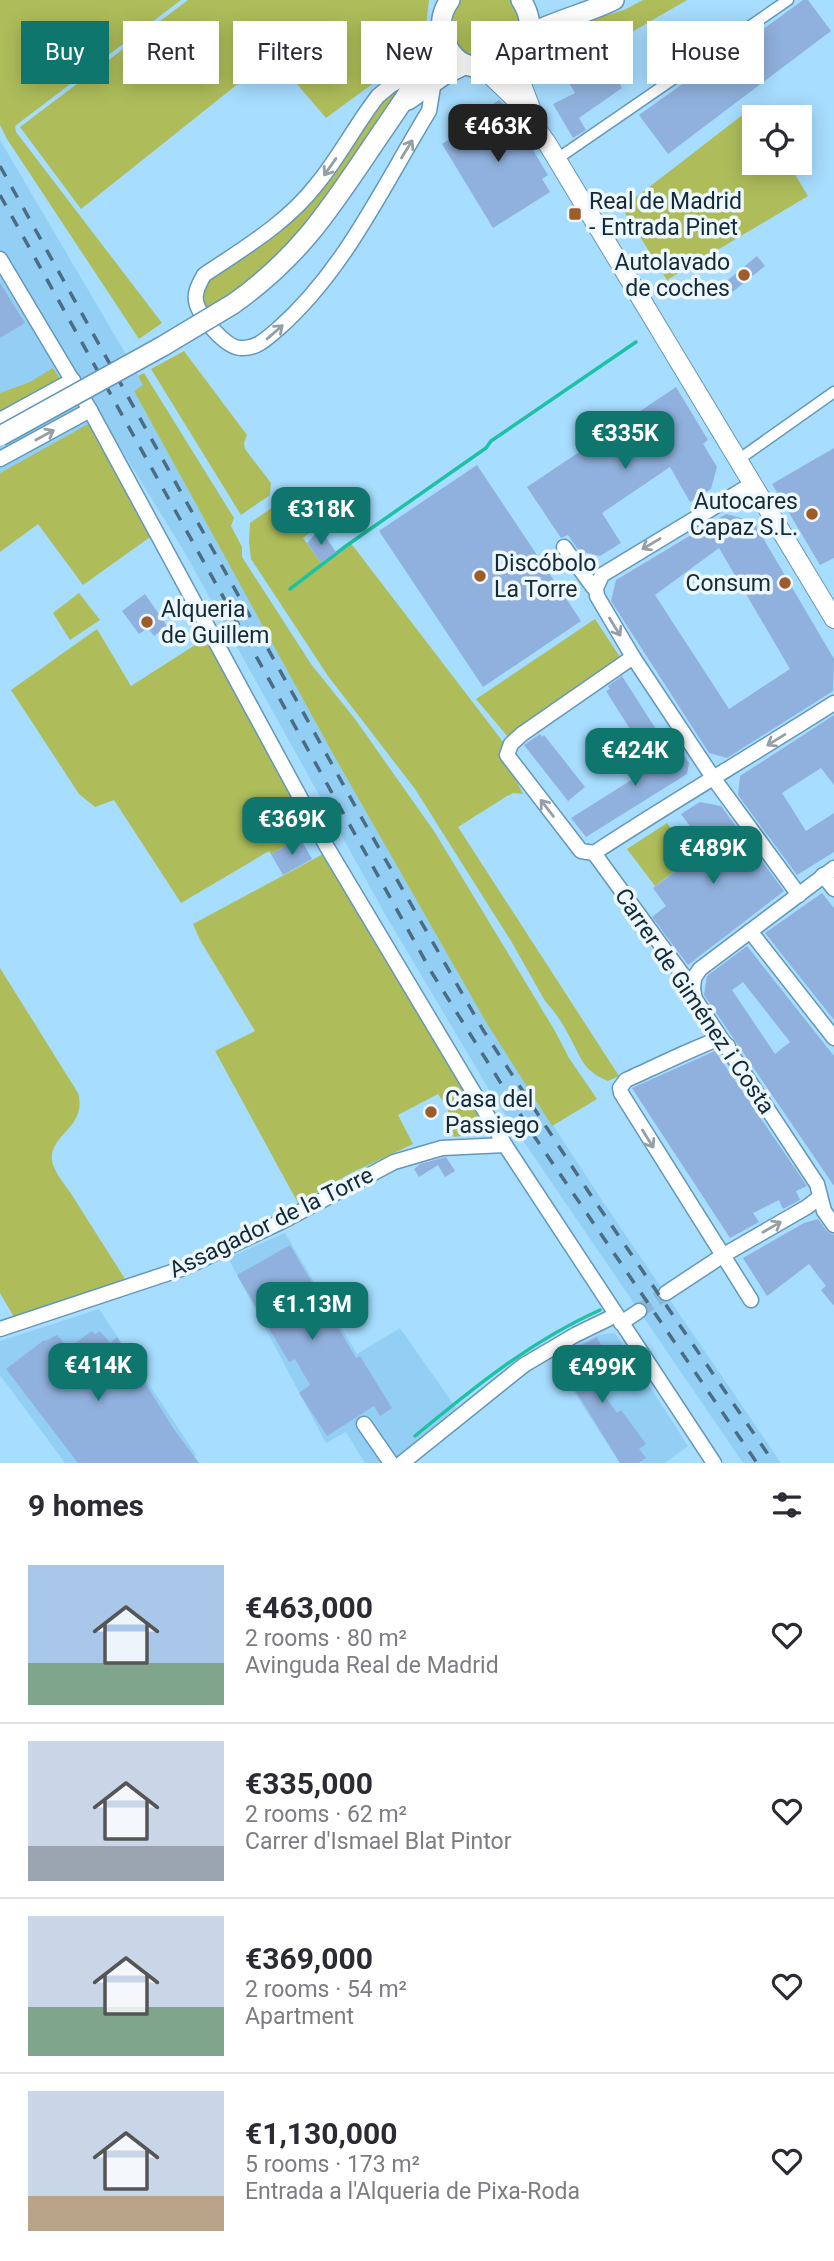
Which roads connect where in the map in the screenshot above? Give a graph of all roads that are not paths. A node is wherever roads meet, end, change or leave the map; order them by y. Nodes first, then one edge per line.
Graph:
1 (521, 0) edge
2 (628, 0) edge
3 (788, 0) edge
4 (447, 1) edge
5 (606, 4) edge
6 (443, 21) edge
7 (529, 21) edge
8 (557, 21) edge
9 (430, 74) joint
10 (420, 84) edge
11 (497, 84) edge
12 (521, 84) edge
13 (547, 143) junction
14 (557, 159) junction
15 (0, 260) edge
16 (72, 380) junction
17 (834, 393) edge
18 (90, 410) junction
19 (0, 420) edge
20 (0, 436) edge
21 (0, 459) edge
22 (738, 460) junction
23 (752, 484) junction
24 (564, 547) dead end
25 (596, 587) junction
26 (834, 620) edge
27 (633, 657) junction
28 (834, 703) edge
29 (714, 779) junction
30 (594, 853) junction
31 (829, 872) edge
32 (834, 889) edge
33 (799, 895) junction
34 (750, 931) junction
35 (694, 994) junction
36 (834, 1038) edge
37 (728, 1046) junction
38 (690, 1051) junction
39 (505, 1145) junction
40 (820, 1197) junction
41 (834, 1225) edge
42 (722, 1256) junction
43 (666, 1293) tunnel mouth
44 (751, 1300) dead end
45 (639, 1311) tunnel mouth
46 (619, 1319) junction
47 (0, 1329) edge
48 (364, 1424) dead end
49 (391, 1463) edge
50 (402, 1463) edge
51 (714, 1463) edge

1 - 7 main road
2 - 5 main road
3 - 14 street
4 - 6 main road
5 - 8 main road
9 -> 9 street
10 - 20 main road, bridge
11 - 13 street
12 - 13 street
13 - 14 street
14 - 22 street
15 - 16 street
16 - 18 street
16 - 19 street
17 - 22 street
21 -> 18 street
18 - 39 street
22 - 23 street
23 -> 25 street
23 - 26 street
24 - 25 street
25 -> 27 street
27 - 29 street
30 -> 27 street, Carrer de Giménez i Costa
28 -> 29 street
29 - 30 street
29 - 33 street
30 - 35 street, Carrer de Giménez i Costa
31 - 32 street
31 - 33 street
33 - 34 street
34 - 35 street
34 - 36 street
35 - 37 street, Carrer de Giménez i Costa
35 - 38 street
37 - 38 street
37 - 40 street, Carrer de Giménez i Costa
38 -> 42 street
39 - 46 street
39 - 47 street, Assagador de la Torre
40 - 41 street, Carrer de Giménez i Costa
42 -> 40 street
42 - 43 street
42 - 44 street
45 - 46 street
46 - 50 street
46 - 51 street
48 - 49 street

